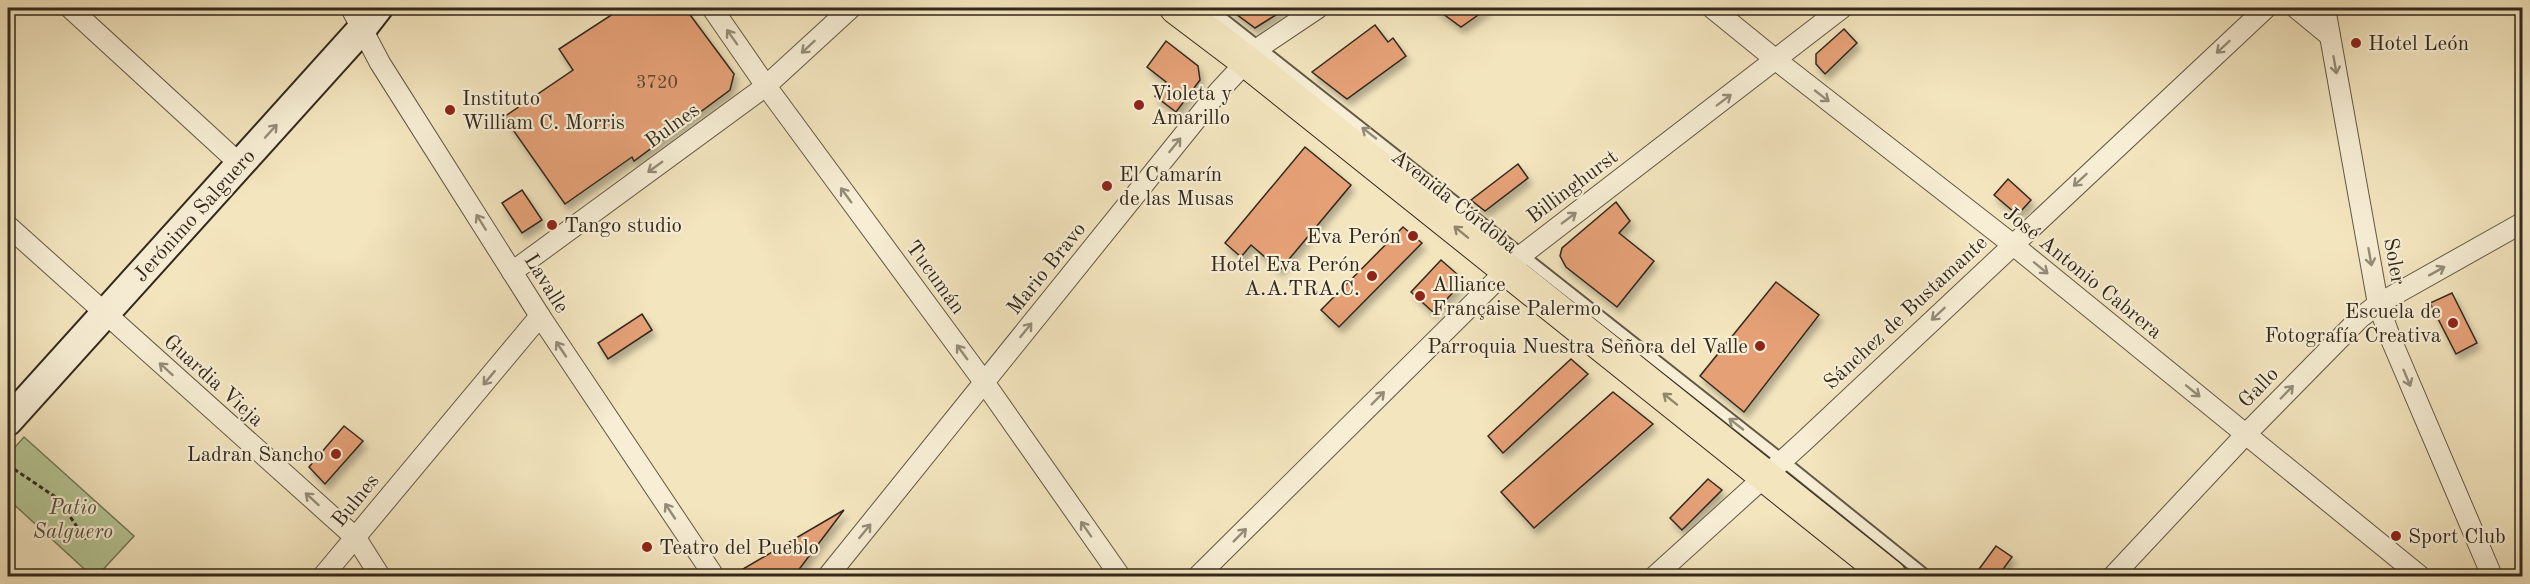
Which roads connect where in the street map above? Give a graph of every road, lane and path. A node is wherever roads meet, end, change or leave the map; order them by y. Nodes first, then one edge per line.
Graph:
1 (70, 8) edge
2 (378, 8) edge
3 (712, 8) edge
4 (851, 8) edge
5 (1176, 8) edge
6 (1209, 8) edge
7 (1318, 8) edge
8 (1712, 8) edge
9 (1842, 8) edge
10 (2266, 8) edge
11 (2296, 8) edge
12 (2325, 8) edge
13 (356, 19) edge
14 (2330, 36) junction
15 (1253, 54) junction
16 (1776, 60) junction
17 (766, 86) junction
18 (241, 165) junction
19 (2523, 223) edge
20 (8, 226) edge
21 (2012, 244) junction
22 (1515, 261) junction
23 (512, 272) junction
24 (2378, 304) junction
25 (105, 314) junction
26 (540, 316) junction
27 (984, 382) junction
28 (8, 421) edge
29 (2246, 434) junction
30 (8, 465) edge
31 (1774, 467) junction
32 (356, 538) junction
33 (87, 541) dead end
34 (323, 576) edge
35 (380, 576) edge
36 (714, 576) edge
37 (828, 576) edge
38 (1120, 576) edge
39 (1198, 576) edge
40 (1654, 576) edge
41 (1890, 576) edge
42 (1926, 576) edge
43 (2113, 576) edge
44 (2420, 576) edge
45 (2492, 576) edge

1 - 18 street
2 - 13 street, Jerónimo Salguero
17 -> 3 street, Tucumán
4 -> 17 street, Bulnes
5 - 15 main road, Avenida Córdoba
6 - 15 lane, Avenida Córdoba
7 - 15 street, Mario Bravo
8 - 16 street, José Antonio Cabrera
9 - 16 street, Billinghurst
10 -> 21 street, Sánchez de Bustamante
11 - 14 street
12 - 14 street, Soler
18 -> 13 street, Jerónimo Salguero
23 -> 13 street, Lavalle
14 -> 24 street, Soler
22 -> 15 main road, Avenida Córdoba
27 -> 15 street, Mario Bravo
16 -> 21 street, José Antonio Cabrera
22 -> 16 street, Billinghurst
17 -> 23 street, Bulnes
27 -> 17 street, Tucumán
18 - 25 street, Jerónimo Salguero
24 -> 19 street, Gallo
20 - 25 street, Guardia Vieja
21 -> 29 street, José Antonio Cabrera
21 -> 31 street, Sánchez de Bustamante
31 -> 22 main road, Avenida Córdoba
39 -> 22 street, Billinghurst
23 - 26 street, Lavalle
29 -> 24 street, Gallo
24 -> 45 street, Soler
25 - 28 street, Jerónimo Salguero
32 -> 25 street, Guardia Vieja
26 -> 32 street, Bulnes
36 -> 26 street, Lavalle
37 -> 27 street, Mario Bravo
38 -> 27 street, Tucumán
29 - 43 street, Gallo
29 - 44 street, José Antonio Cabrera
30 - 33 path
31 - 40 street, Sánchez de Bustamante
31 - 41 main road, Avenida Córdoba
31 - 42 lane, Avenida Córdoba
32 - 34 street, Bulnes
32 - 35 street, Guardia Vieja

